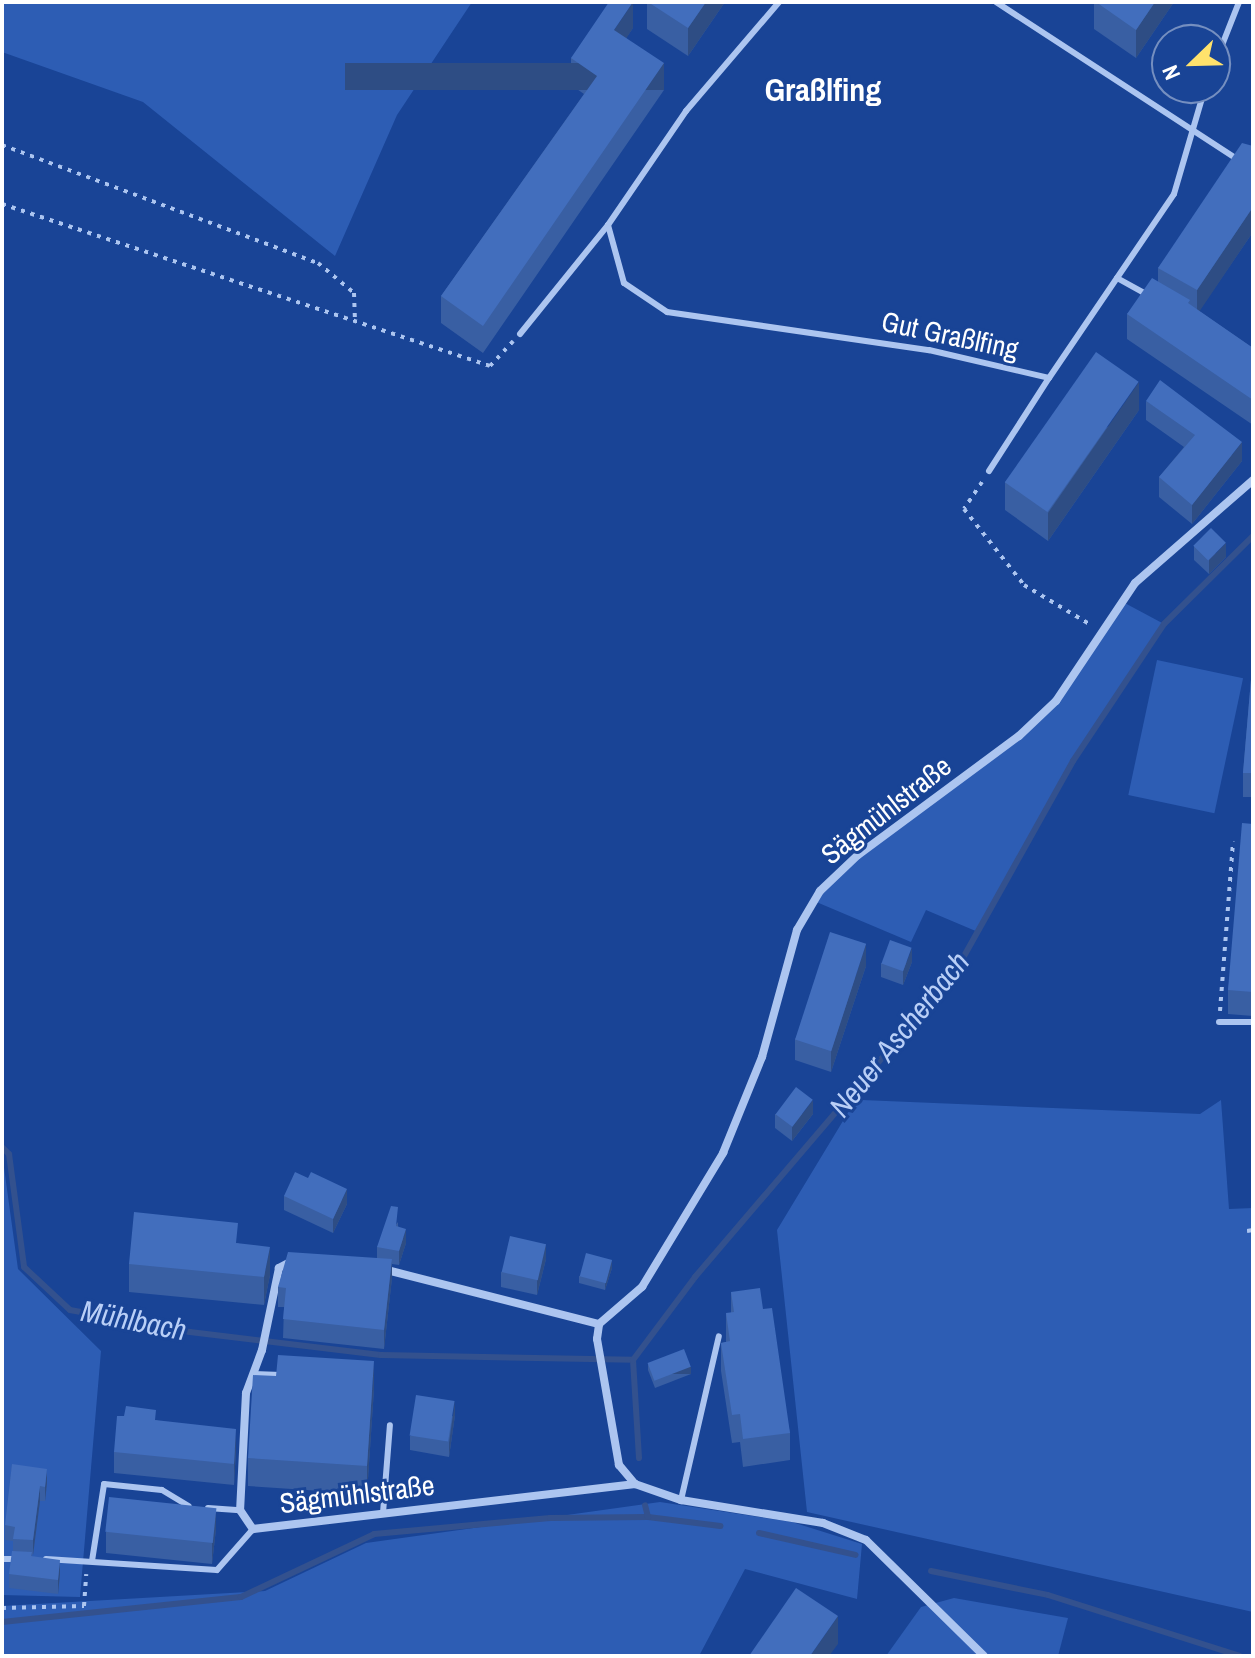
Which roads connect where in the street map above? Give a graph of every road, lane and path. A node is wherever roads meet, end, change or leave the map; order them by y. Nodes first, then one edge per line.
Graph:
1 (996, 2) edge
2 (1239, 2) edge
3 (780, 3) edge
4 (1230, 24) edge
5 (1199, 104) edge
6 (1189, 129) junction
7 (2, 145) edge
8 (1248, 166) edge
9 (2, 204) edge
10 (608, 225) junction
11 (1117, 278) junction
12 (1157, 300) edge
13 (355, 320) junction
14 (520, 334) joint
15 (1049, 378) junction
16 (989, 471) joint
17 (1253, 480) edge
18 (1104, 632) junction
19 (1233, 841) dead end
20 (1225, 941) junction
21 (1234, 941) edge
22 (1219, 1022) joint
23 (1253, 1022) edge
24 (304, 1255) edge
25 (367, 1266) edge
26 (599, 1324) junction
27 (719, 1336) dead end
28 (253, 1374) junction
29 (295, 1376) edge
30 (390, 1425) dead end
31 (635, 1484) junction
32 (681, 1500) junction
33 (240, 1510) junction
34 (383, 1513) junction
35 (253, 1529) junction
36 (2, 1559) edge
37 (90, 1561) junction
38 (2, 1608) edge
39 (984, 1656) edge

1 - 6 lane
2 - 4 lane
3 - 10 lane
5 - 6 lane, Gut Graßlfing
6 - 8 lane
6 - 11 lane, Gut Graßlfing
7 - 13 path
9 - 13 path
10 - 14 lane
10 - 15 lane, Gut Graßlfing
11 - 12 lane
11 - 15 lane, Gut Graßlfing
13 - 14 path
15 - 16 lane
16 - 18 path
17 - 18 street, Sägmühlstraße
18 - 26 street, Sägmühlstraße
19 - 20 path
20 - 21 path
20 - 22 path
22 - 23 lane
24 - 28 street, Sägmühlstraße
25 - 26 street
26 - 31 street
27 - 32 lane
28 - 29 lane
28 - 33 street, Sägmühlstraße
30 - 34 lane
31 - 32 street, Sägmühlstraße
31 - 34 street, Sägmühlstraße
32 - 39 street, Sägmühlstraße
33 - 35 street, Sägmühlstraße
33 - 37 lane
34 - 35 street, Sägmühlstraße
35 - 37 lane
36 - 37 lane
37 - 38 path

